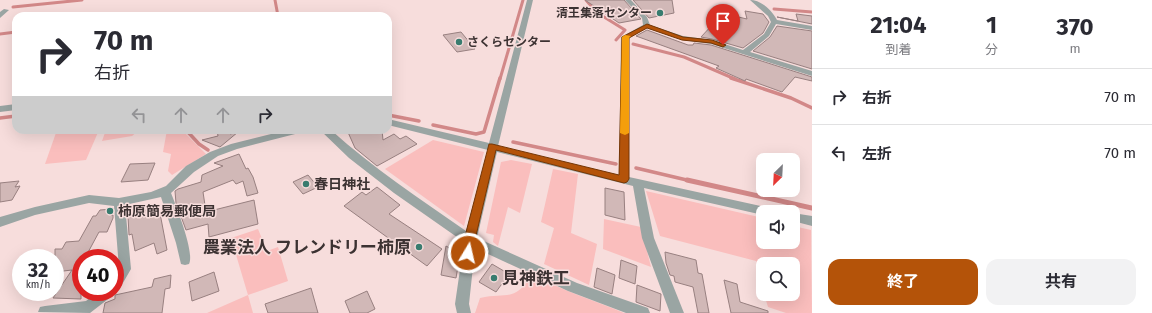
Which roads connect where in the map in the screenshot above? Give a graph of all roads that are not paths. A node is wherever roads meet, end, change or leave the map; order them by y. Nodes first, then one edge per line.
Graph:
1 (530, 0) edge
2 (628, 0) edge
3 (753, 0) edge
4 (0, 10) edge
5 (0, 16) edge
6 (774, 22) junction
7 (647, 26) junction
8 (812, 28) edge
9 (745, 52) junction
10 (812, 74) edge
11 (12, 108) edge
12 (0, 110) edge
13 (392, 123) edge
14 (284, 134) edge
15 (328, 134) edge
16 (492, 146) junction
17 (624, 179) junction
18 (638, 183) junction
19 (165, 191) junction
20 (119, 202) junction
21 (756, 209) edge
22 (800, 218) edge
23 (812, 221) edge
24 (0, 222) edge
25 (470, 240) junction
26 (123, 249) edge
27 (124, 257) edge
28 (185, 260) dead end
29 (124, 270) edge
30 (98, 301) edge
31 (89, 310) edge
32 (45, 312) dead end
33 (464, 313) edge
34 (643, 313) edge
35 (677, 313) edge

1 - 16 street
2 - 7 street
3 - 6 street
4 - 5 street
6 - 8 street
6 - 9 street
7 - 9 street
7 - 17 street
9 - 10 street
11 - 12 street
13 - 16 street
14 - 19 street
15 - 25 street
16 - 17 street
16 - 25 street
17 - 18 street
18 - 21 street
18 - 35 street
19 - 20 street
19 - 28 street
20 - 24 street
20 - 26 street
22 - 23 street
25 - 33 street
25 - 34 street
27 - 29 street
30 - 31 street
31 - 32 street

